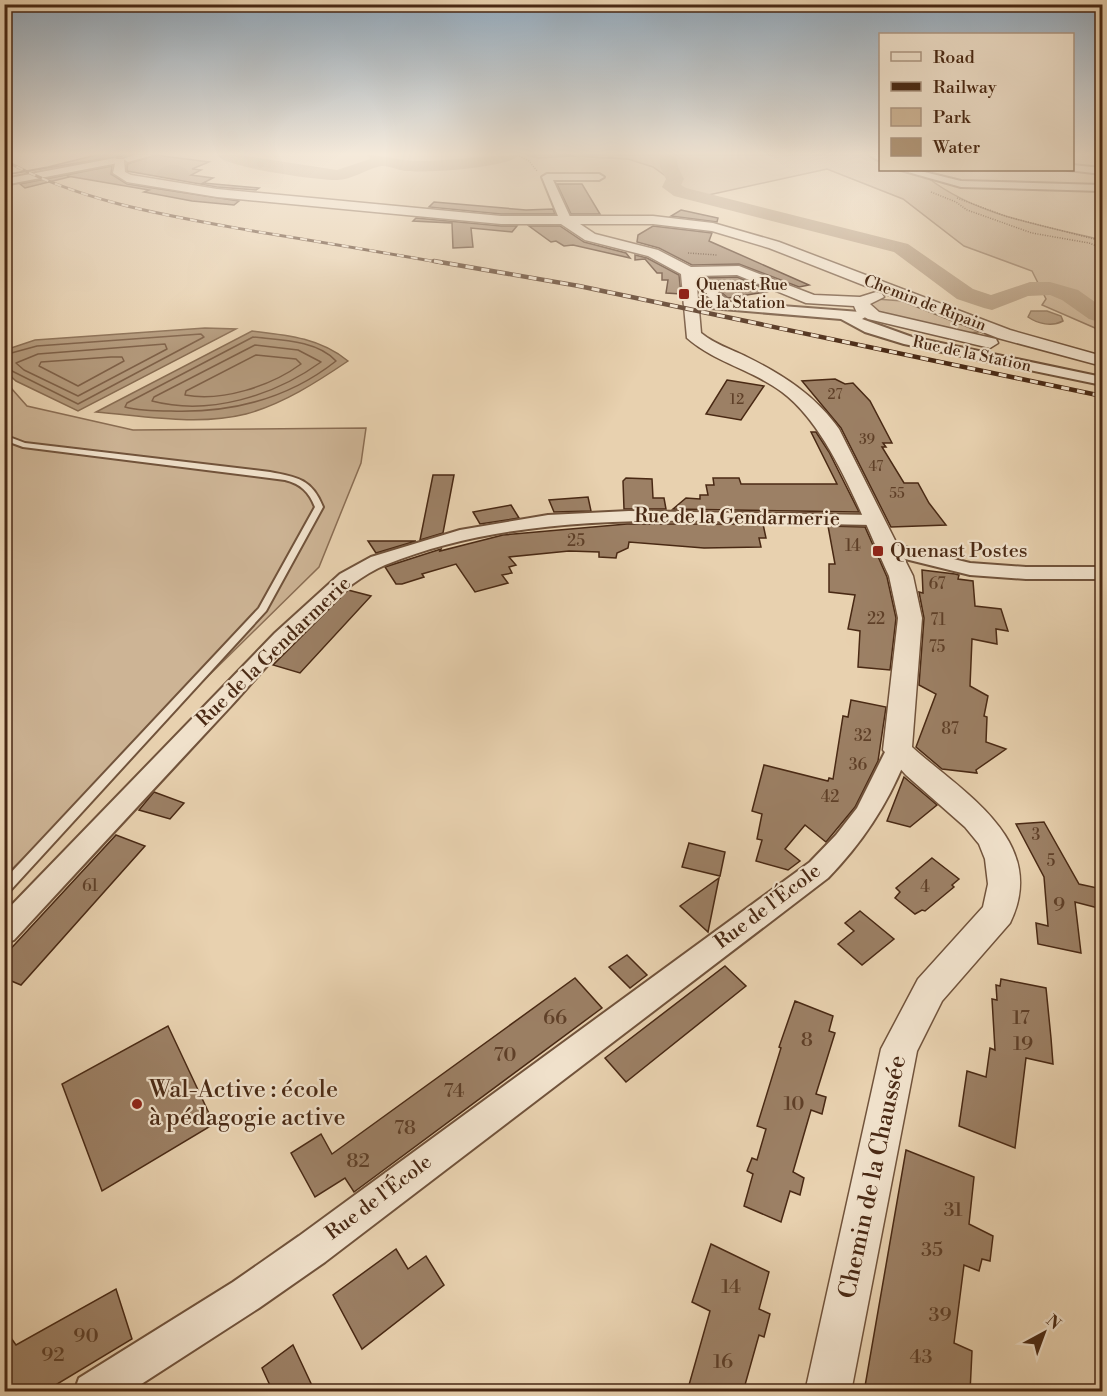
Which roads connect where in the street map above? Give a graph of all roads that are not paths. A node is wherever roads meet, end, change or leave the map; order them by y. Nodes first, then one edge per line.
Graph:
1 (511, 220) edge
2 (640, 220) edge
3 (654, 220) edge
4 (566, 221) junction
5 (688, 272) junction
6 (854, 276) junction
7 (796, 294) junction
8 (909, 297) junction
9 (864, 300) junction
10 (691, 303) junction
11 (728, 307) junction
12 (846, 316) junction
13 (874, 316) junction
14 (996, 330) junction
15 (966, 337) junction
16 (1102, 363) edge
17 (1102, 381) edge
18 (4, 437) edge
19 (874, 520) junction
20 (888, 549) junction
21 (1102, 573) edge
22 (897, 750) junction
23 (4, 889) edge
24 (4, 932) edge
25 (93, 1392) edge
26 (828, 1392) edge

1 - 4 street
2 - 4 street, Chemin de Ripain
3 - 6 street, Chemin de Ripain
4 - 5 street
5 - 7 street
5 - 10 street, Rue de l'École
5 - 11 street
6 - 8 street, Chemin de Ripain
6 - 9 street, Chemin de Ripain
7 - 9 street
7 - 11 street
8 - 9 street
8 - 14 street, Chemin de Ripain
9 - 13 street
10 - 11 street, Rue de la Station
10 - 19 street, Rue de l'École
11 - 12 street, Rue de la Station
12 - 13 street, Rue de la Station
12 - 17 street, Rue de la Station
13 - 15 street, Chemin de Ripain
14 - 15 street, Chemin de Ripain
14 - 16 street, Chemin de Ripain
15 - 16 street, Chemin de Ripain
18 - 23 lane
19 - 20 street, Rue de l'École
19 - 24 street, Rue de la Gendarmerie
20 - 21 street
20 - 22 street, Rue de l'École
22 - 25 street, Rue de l'École
22 - 26 street, Chemin de la Chaussée

